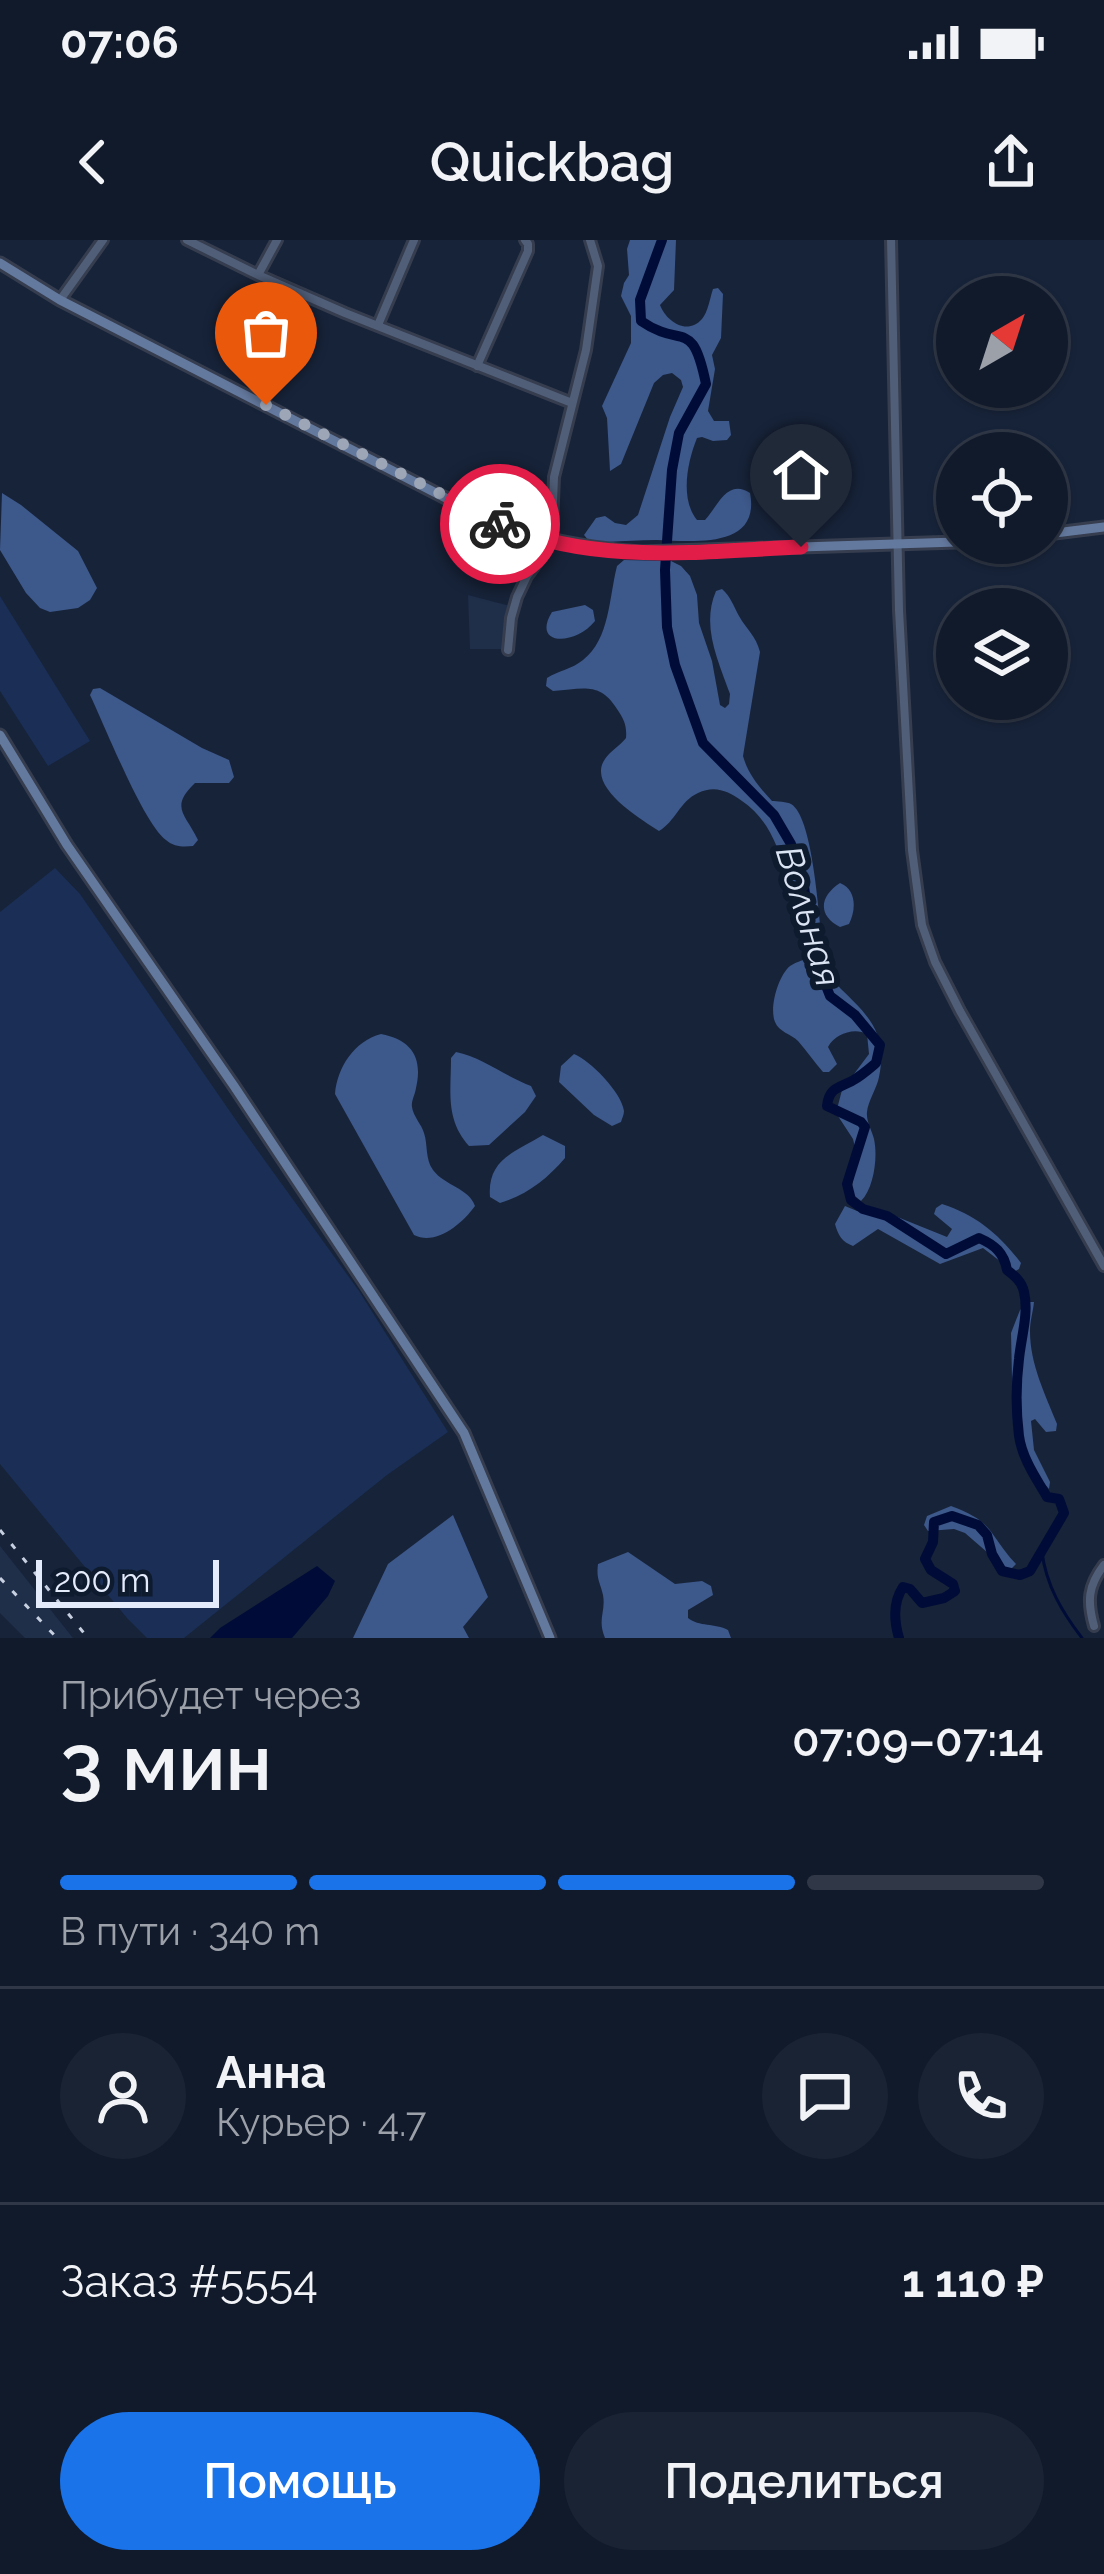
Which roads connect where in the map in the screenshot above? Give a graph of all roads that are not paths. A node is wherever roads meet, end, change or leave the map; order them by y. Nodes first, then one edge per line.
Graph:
1 (103, 240) edge
2 (187, 240) edge
3 (277, 240) edge
4 (414, 240) edge
5 (525, 240) edge
6 (590, 240) edge
7 (891, 240) edge
8 (0, 263) edge
9 (258, 275) junction
10 (60, 300) junction
11 (378, 325) junction
12 (477, 366) junction
13 (572, 403) junction
14 (1104, 526) edge
15 (1068, 531) edge
16 (548, 541) junction
17 (936, 543) edge
18 (899, 546) junction
19 (508, 650) dead end
20 (0, 735) edge
21 (5, 754) edge
22 (1104, 1267) edge
23 (1104, 1565) edge
24 (1094, 1626) dead end
25 (550, 1638) edge

1 - 10 street
2 - 9 street
3 - 9 street
4 - 11 street
5 - 12 street
6 - 13 street
7 - 18 street
8 - 10 street
9 - 11 street
10 - 16 street
11 - 12 street
12 - 13 street
13 - 16 street
14 - 15 street
16 - 18 street
16 - 19 street
17 - 18 street
18 - 22 street
20 - 21 street
21 - 25 street
23 - 24 street

